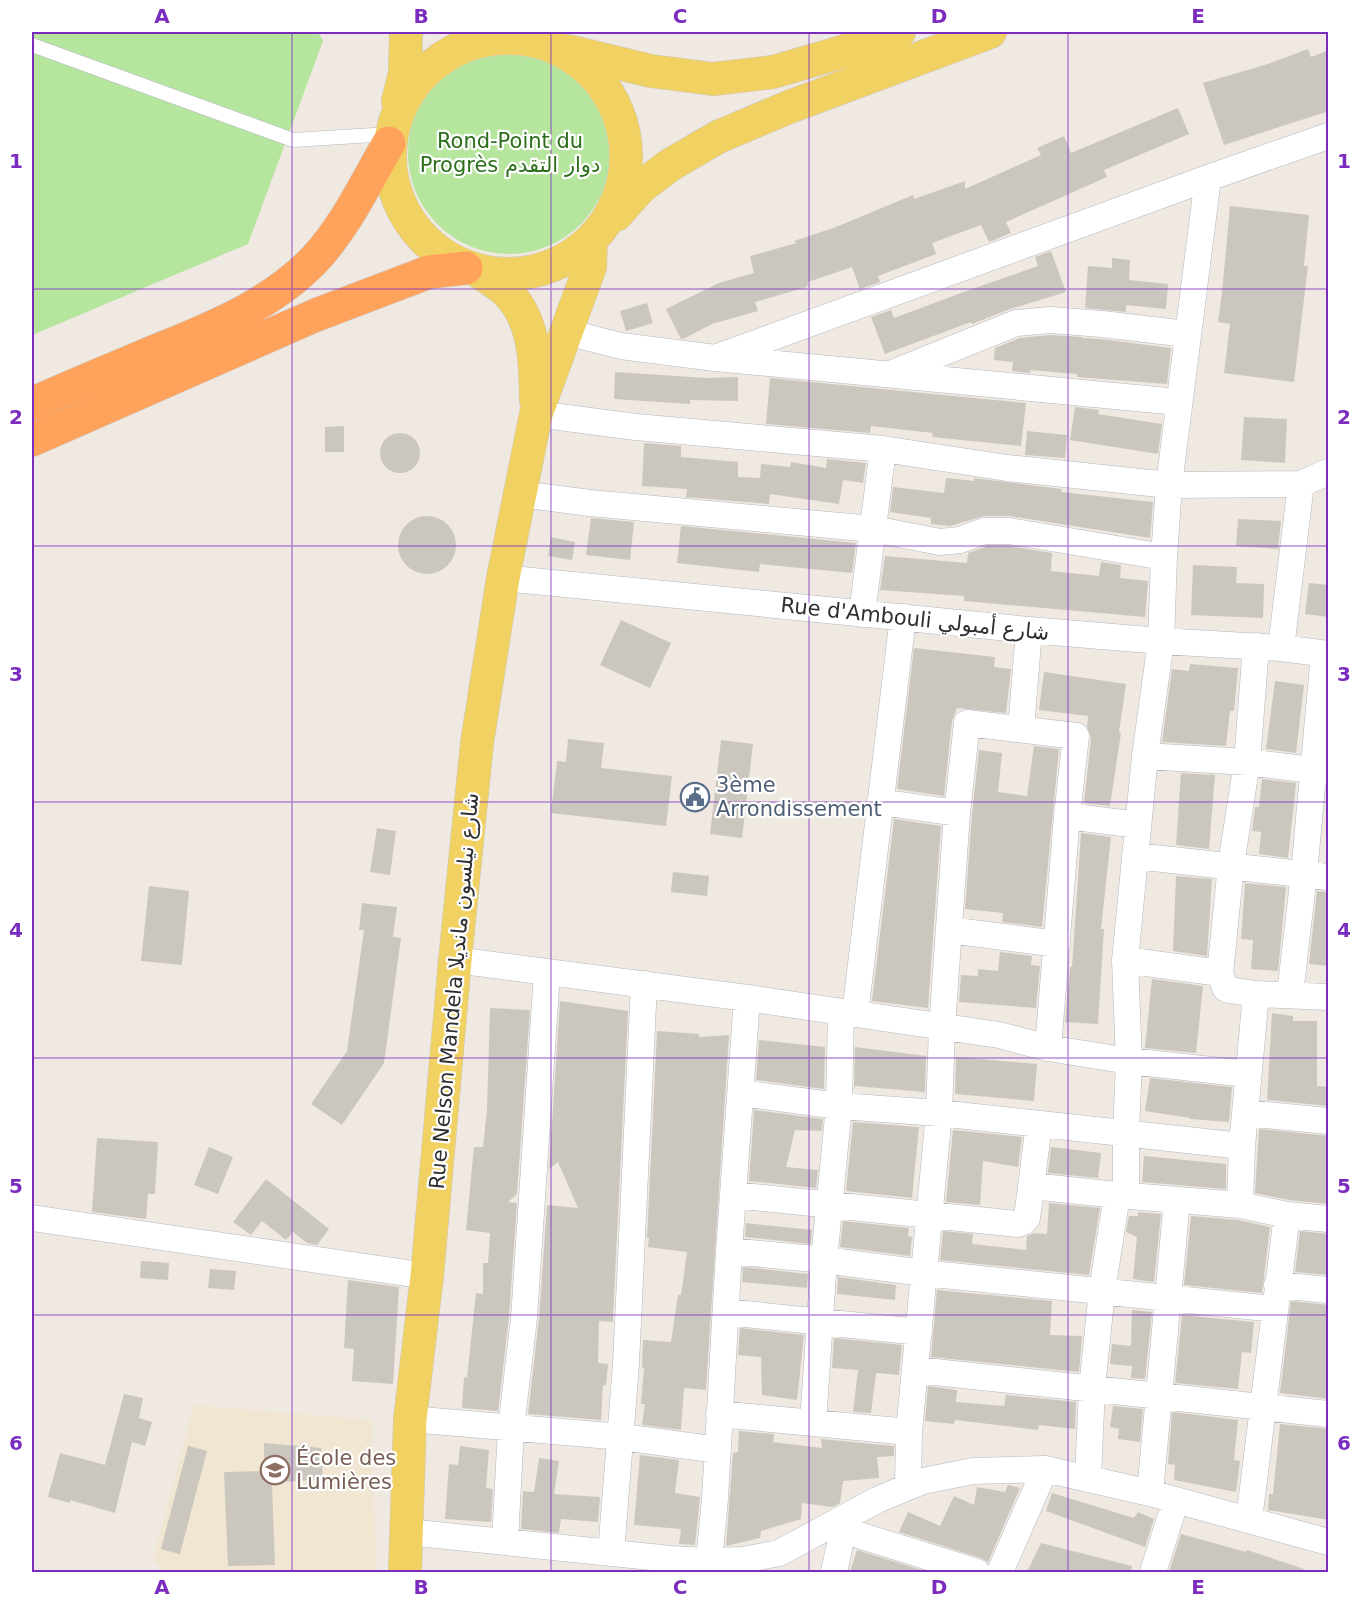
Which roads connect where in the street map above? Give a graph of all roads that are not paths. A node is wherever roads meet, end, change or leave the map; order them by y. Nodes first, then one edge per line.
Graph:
1 (406, 32) edge
2 (899, 32) edge
3 (987, 32) edge
4 (520, 35) edge
5 (32, 45) edge
6 (561, 50) junction
7 (391, 134) junction
8 (1329, 136) edge
9 (1208, 178) junction
10 (597, 236) junction
11 (472, 269) junction
12 (566, 332) junction
13 (1187, 334) junction
14 (715, 358) junction
15 (887, 375) junction
16 (1178, 402) junction
17 (32, 404) edge
18 (536, 414) junction
19 (32, 440) edge
20 (883, 449) junction
21 (1329, 472) edge
22 (1169, 484) junction
23 (1301, 484) junction
24 (520, 494) junction
25 (873, 529) junction
26 (1164, 557) junction
27 (502, 578) junction
28 (862, 614) junction
29 (903, 617) junction
30 (1029, 630) junction
31 (1161, 642) junction
32 (1268, 647) junction
33 (1326, 654) edge
34 (1021, 729) junction
35 (1145, 756) junction
36 (1247, 762) junction
37 (1321, 771) edge
38 (880, 802) junction
39 (957, 813) junction
40 (1067, 816) junction
41 (1138, 825) junction
42 (1135, 856) junction
43 (1231, 865) junction
44 (1316, 876) edge
45 (949, 930) junction
46 (1057, 944) junction
47 (455, 960) junction
48 (1125, 960) junction
49 (547, 973) junction
50 (1220, 973) junction
51 (644, 984) junction
52 (1256, 994) junction
53 (1290, 994) junction
54 (1329, 997) edge
55 (747, 998) junction
56 (848, 1013) junction
57 (942, 1027) junction
58 (1048, 1048) junction
59 (1129, 1061) junction
60 (1248, 1074) junction
61 (741, 1093) junction
62 (839, 1106) junction
63 (939, 1113) junction
64 (1245, 1113) junction
65 (1329, 1121) edge
66 (1039, 1124) junction
67 (1126, 1133) junction
68 (1242, 1146) junction
69 (1031, 1186) junction
70 (734, 1195) junction
71 (1122, 1195) junction
72 (1178, 1200) junction
73 (829, 1205) junction
74 (1240, 1205) junction
75 (929, 1215) junction
76 (1287, 1215) junction
77 (32, 1218) edge
78 (1329, 1219) edge
79 (729, 1251) junction
80 (824, 1260) junction
81 (923, 1273) junction
82 (427, 1276) junction
83 (1329, 1290) edge
84 (1102, 1291) junction
85 (1276, 1297) junction
86 (1169, 1298) junction
87 (726, 1312) junction
88 (820, 1322) junction
89 (919, 1332) junction
90 (916, 1370) junction
91 (1092, 1388) junction
92 (1161, 1395) junction
93 (1264, 1405) junction
94 (719, 1414) junction
95 (1329, 1414) edge
96 (410, 1419) junction
97 (813, 1423) junction
98 (511, 1428) junction
99 (909, 1432) junction
100 (622, 1437) junction
101 (718, 1450) junction
102 (1045, 1469) junction
103 (1088, 1478) junction
104 (908, 1487) junction
105 (1150, 1493) junction
106 (1176, 1500) junction
107 (1250, 1520) junction
108 (837, 1528) junction
109 (407, 1532) junction
110 (505, 1541) junction
111 (1329, 1542) edge
112 (611, 1553) junction
113 (709, 1561) junction
114 (405, 1572) edge
115 (834, 1572) edge
116 (976, 1572) edge
117 (1000, 1572) edge
118 (1153, 1572) edge

1 - 7 main road
2 - 6 main road
3 - 10 main road
4 - 6 main road
4 - 7 main road
5 - 7 lane
6 - 10 main road
7 - 11 main road
7 - 17 highway
8 - 9 street
9 - 13 street
9 - 14 street
10 - 11 main road
10 - 12 main road, Rue Nelson Mandela شارع نيلسون مانديلا
11 - 18 main road, Rue Nelson Mandela شارع نيلسون مانديلا
11 - 19 highway
12 - 14 street
12 - 18 main road, Rue Nelson Mandela شارع نيلسون مانديلا
13 - 15 street
13 - 16 street
14 - 15 street
15 - 16 street
16 - 22 street
18 - 20 street
18 - 24 main road, Rue Nelson Mandela شارع نيلسون مانديلا
20 - 22 street
20 - 25 street
21 - 23 street
22 - 23 street
22 - 26 street
23 - 32 street
24 - 25 street
24 - 27 main road, Rue Nelson Mandela شارع نيلسون مانديلا
25 - 26 street
25 - 28 street
26 - 31 street
27 - 28 street, Rue d'Ambouli شارع أمبولي
27 - 47 main road, Rue Nelson Mandela شارع نيلسون مانديلا
28 - 29 street, Rue d'Ambouli شارع أمبولي
29 - 30 street, Rue d'Ambouli شارع أمبولي
29 - 38 street
30 - 31 street, Rue d'Ambouli شارع أمبولي
30 - 34 street
31 - 32 street, Rue d'Ambouli شارع أمبولي
31 - 35 street
32 - 33 street, Rue d'Ambouli شارع أمبولي
32 - 36 street
33 - 37 street
34 - 39 street
34 - 40 street
35 - 36 street
35 - 41 street
36 - 37 street
36 - 43 street
37 - 44 street
38 - 39 street
38 - 56 street
39 - 45 street
40 - 41 street
40 - 46 street
41 - 42 street
42 - 43 street
42 - 48 street
43 - 44 street
43 - 50 street
44 - 53 street
45 - 46 street
45 - 57 street
46 - 58 street
47 - 49 street
47 - 82 main road, Rue Nelson Mandela شارع نيلسون مانديلا
48 - 50 street
48 - 59 street
49 - 51 street
49 - 98 street
50 - 52 street
51 - 55 street
51 - 100 street
52 - 53 street
52 - 60 street
53 - 54 street
55 - 56 street
55 - 61 street
56 - 57 street
56 - 62 street
57 - 58 street
57 - 63 street
58 - 59 street
59 - 60 street
59 - 67 street
60 - 64 street
61 - 62 street
61 - 70 street
62 - 63 street
62 - 73 street
63 - 66 street
63 - 75 street
64 - 65 street
64 - 68 street
66 - 67 street
66 - 69 street
67 - 68 street
67 - 71 street
68 - 74 street
69 - 71 street
69 - 75 street
70 - 73 street
70 - 79 street
71 - 72 street
71 - 84 street
72 - 74 street
72 - 86 street
73 - 75 street
73 - 80 street
74 - 76 street
75 - 81 street
76 - 78 street
76 - 85 street
77 - 82 street
79 - 80 street
79 - 87 street
80 - 81 street
80 - 88 street
81 - 84 street
81 - 89 street
82 - 96 main road, Rue Nelson Mandela شارع نيلسون مانديلا
83 - 85 street
84 - 86 street
84 - 91 street
85 - 86 street
85 - 93 street
86 - 92 street
87 - 88 street
87 - 94 street
88 - 89 street
88 - 97 street
89 - 90 street
90 - 91 street
90 - 99 street
91 - 92 street
91 - 103 street
92 - 93 street
92 - 105 street
93 - 95 street
93 - 107 street
94 - 97 street
94 - 101 street
96 - 98 street
96 - 109 main road, Rue Nelson Mandela شارع نيلسون مانديلا
97 - 99 street
98 - 100 street
98 - 110 street
99 - 104 street
100 - 101 street
100 - 112 street
101 - 113 street
102 - 103 street
102 - 104 street
102 - 117 street
103 - 105 street
104 - 108 street
105 - 106 street
106 - 107 street
106 - 118 street
107 - 111 street
108 - 113 street
108 - 115 street
108 - 116 street
109 - 110 street
109 - 114 main road, Rue Nelson Mandela شارع نيلسون مانديلا
110 - 112 street
112 - 113 street

